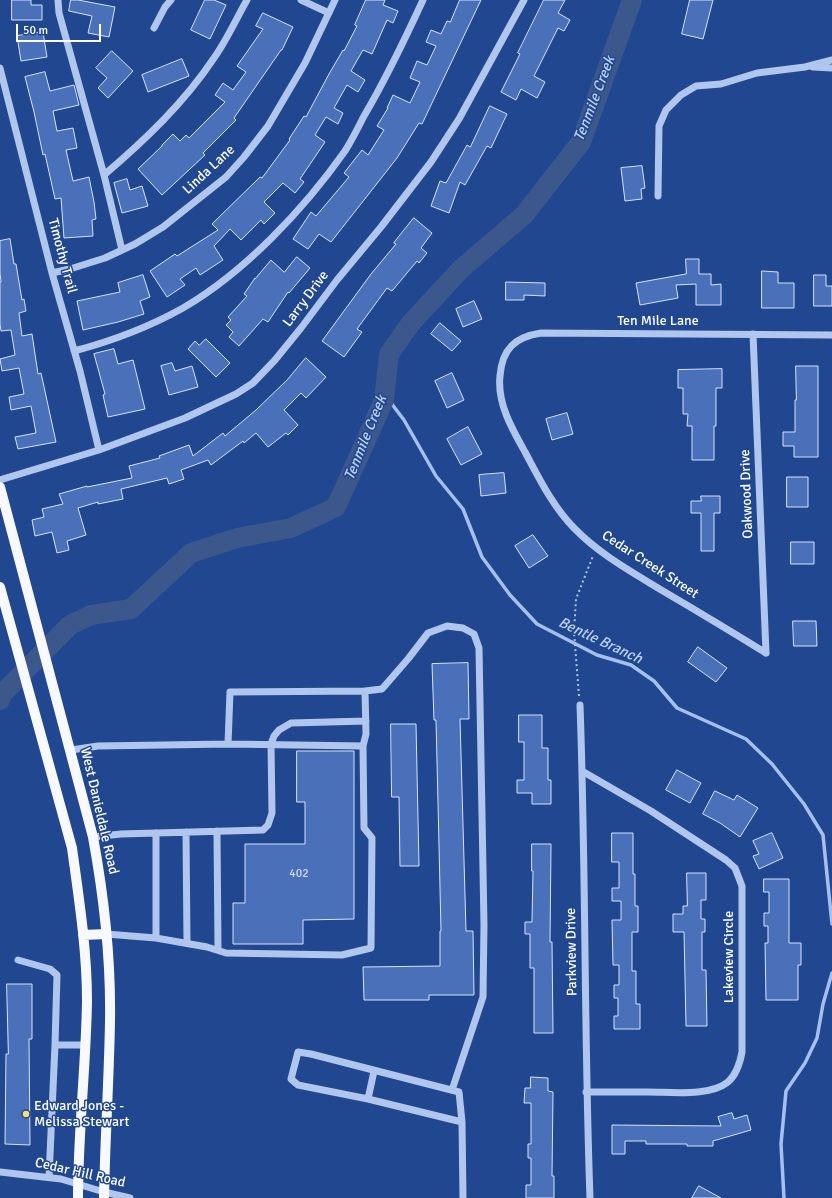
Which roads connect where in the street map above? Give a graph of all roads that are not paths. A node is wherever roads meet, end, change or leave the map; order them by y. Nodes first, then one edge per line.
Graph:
1 (58, 0) edge
2 (171, 0) edge
3 (247, 0) edge
4 (301, 0) edge
5 (335, 0) edge
6 (423, 0) edge
7 (524, 0) edge
8 (329, 13) junction
9 (154, 28) dead end
10 (832, 60) edge
11 (805, 67) junction
12 (0, 68) edge
13 (832, 68) edge
14 (104, 175) junction
15 (658, 196) dead end
16 (122, 250) junction
17 (52, 273) junction
18 (753, 334) junction
19 (832, 335) edge
20 (74, 350) junction
21 (500, 367) joint
22 (99, 450) junction
23 (0, 480) edge
24 (0, 487) edge
25 (0, 587) edge
26 (766, 653) joint
27 (365, 691) junction
28 (580, 706) road end
29 (366, 720) junction
30 (228, 744) junction
31 (271, 744) junction
32 (363, 746) junction
33 (71, 750) junction
34 (582, 771) junction
35 (217, 831) junction
36 (186, 832) junction
37 (156, 833) junction
38 (93, 837) junction
39 (106, 934) junction
40 (83, 935) junction
41 (156, 938) junction
42 (187, 943) junction
43 (218, 950) junction
44 (18, 960) dead end
45 (55, 1045) junction
46 (85, 1045) junction
47 (374, 1071) junction
48 (452, 1090) junction
49 (586, 1092) junction
50 (368, 1099) junction
51 (462, 1122) junction
52 (0, 1172) edge
53 (49, 1177) junction
54 (78, 1184) junction
55 (104, 1195) edge
56 (78, 1198) edge
57 (130, 1198) edge
58 (463, 1198) edge
59 (590, 1198) edge

1 - 14 street
2 - 9 street
3 - 14 street
4 - 8 street
5 - 8 street, Linda Lane
6 - 20 street
7 - 22 street, Larry Drive
8 - 16 street, Linda Lane
10 - 11 street
11 - 13 street
11 - 15 street
12 - 17 street, Timothy Trail
14 - 16 street
16 - 17 street, Linda Lane
17 - 20 street, Timothy Trail
18 - 19 street, Ten Mile Lane
18 - 21 street, Ten Mile Lane
18 - 26 street, Oakwood Drive
20 - 22 street, Timothy Trail
21 - 26 street, Cedar Creek Street
22 - 23 street, Larry Drive
24 - 33 main road, West Danieldale Road
25 - 40 main road
27 - 29 street
27 - 30 street
27 - 48 street
28 - 34 street, Parkview Drive
29 - 31 street
29 - 32 street
30 - 31 street
30 - 33 street
31 - 32 street
31 - 35 street
32 - 43 street
33 - 38 main road, West Danieldale Road
34 - 49 street, Parkview Drive
34 - 49 street, Lakeview Circle
35 - 36 street
35 - 43 street
36 - 37 street
36 - 42 street
37 - 38 street
37 - 41 street
38 - 39 main road, West Danieldale Road
39 - 40 main road
39 - 41 street
39 - 55 main road, West Danieldale Road
40 - 46 main road
41 - 42 street
42 - 43 street
44 - 45 street
45 - 46 street
45 - 53 street
46 - 54 main road
47 - 48 street
47 - 50 street
47 - 50 street
48 - 51 street
49 - 59 street, Parkview Drive
50 - 51 street
51 - 58 street
52 - 53 street, Cedar Hill Road
53 - 54 street, Cedar Hill Road
54 - 55 street, Cedar Hill Road
54 - 56 main road
55 - 57 street, Cedar Hill Road

